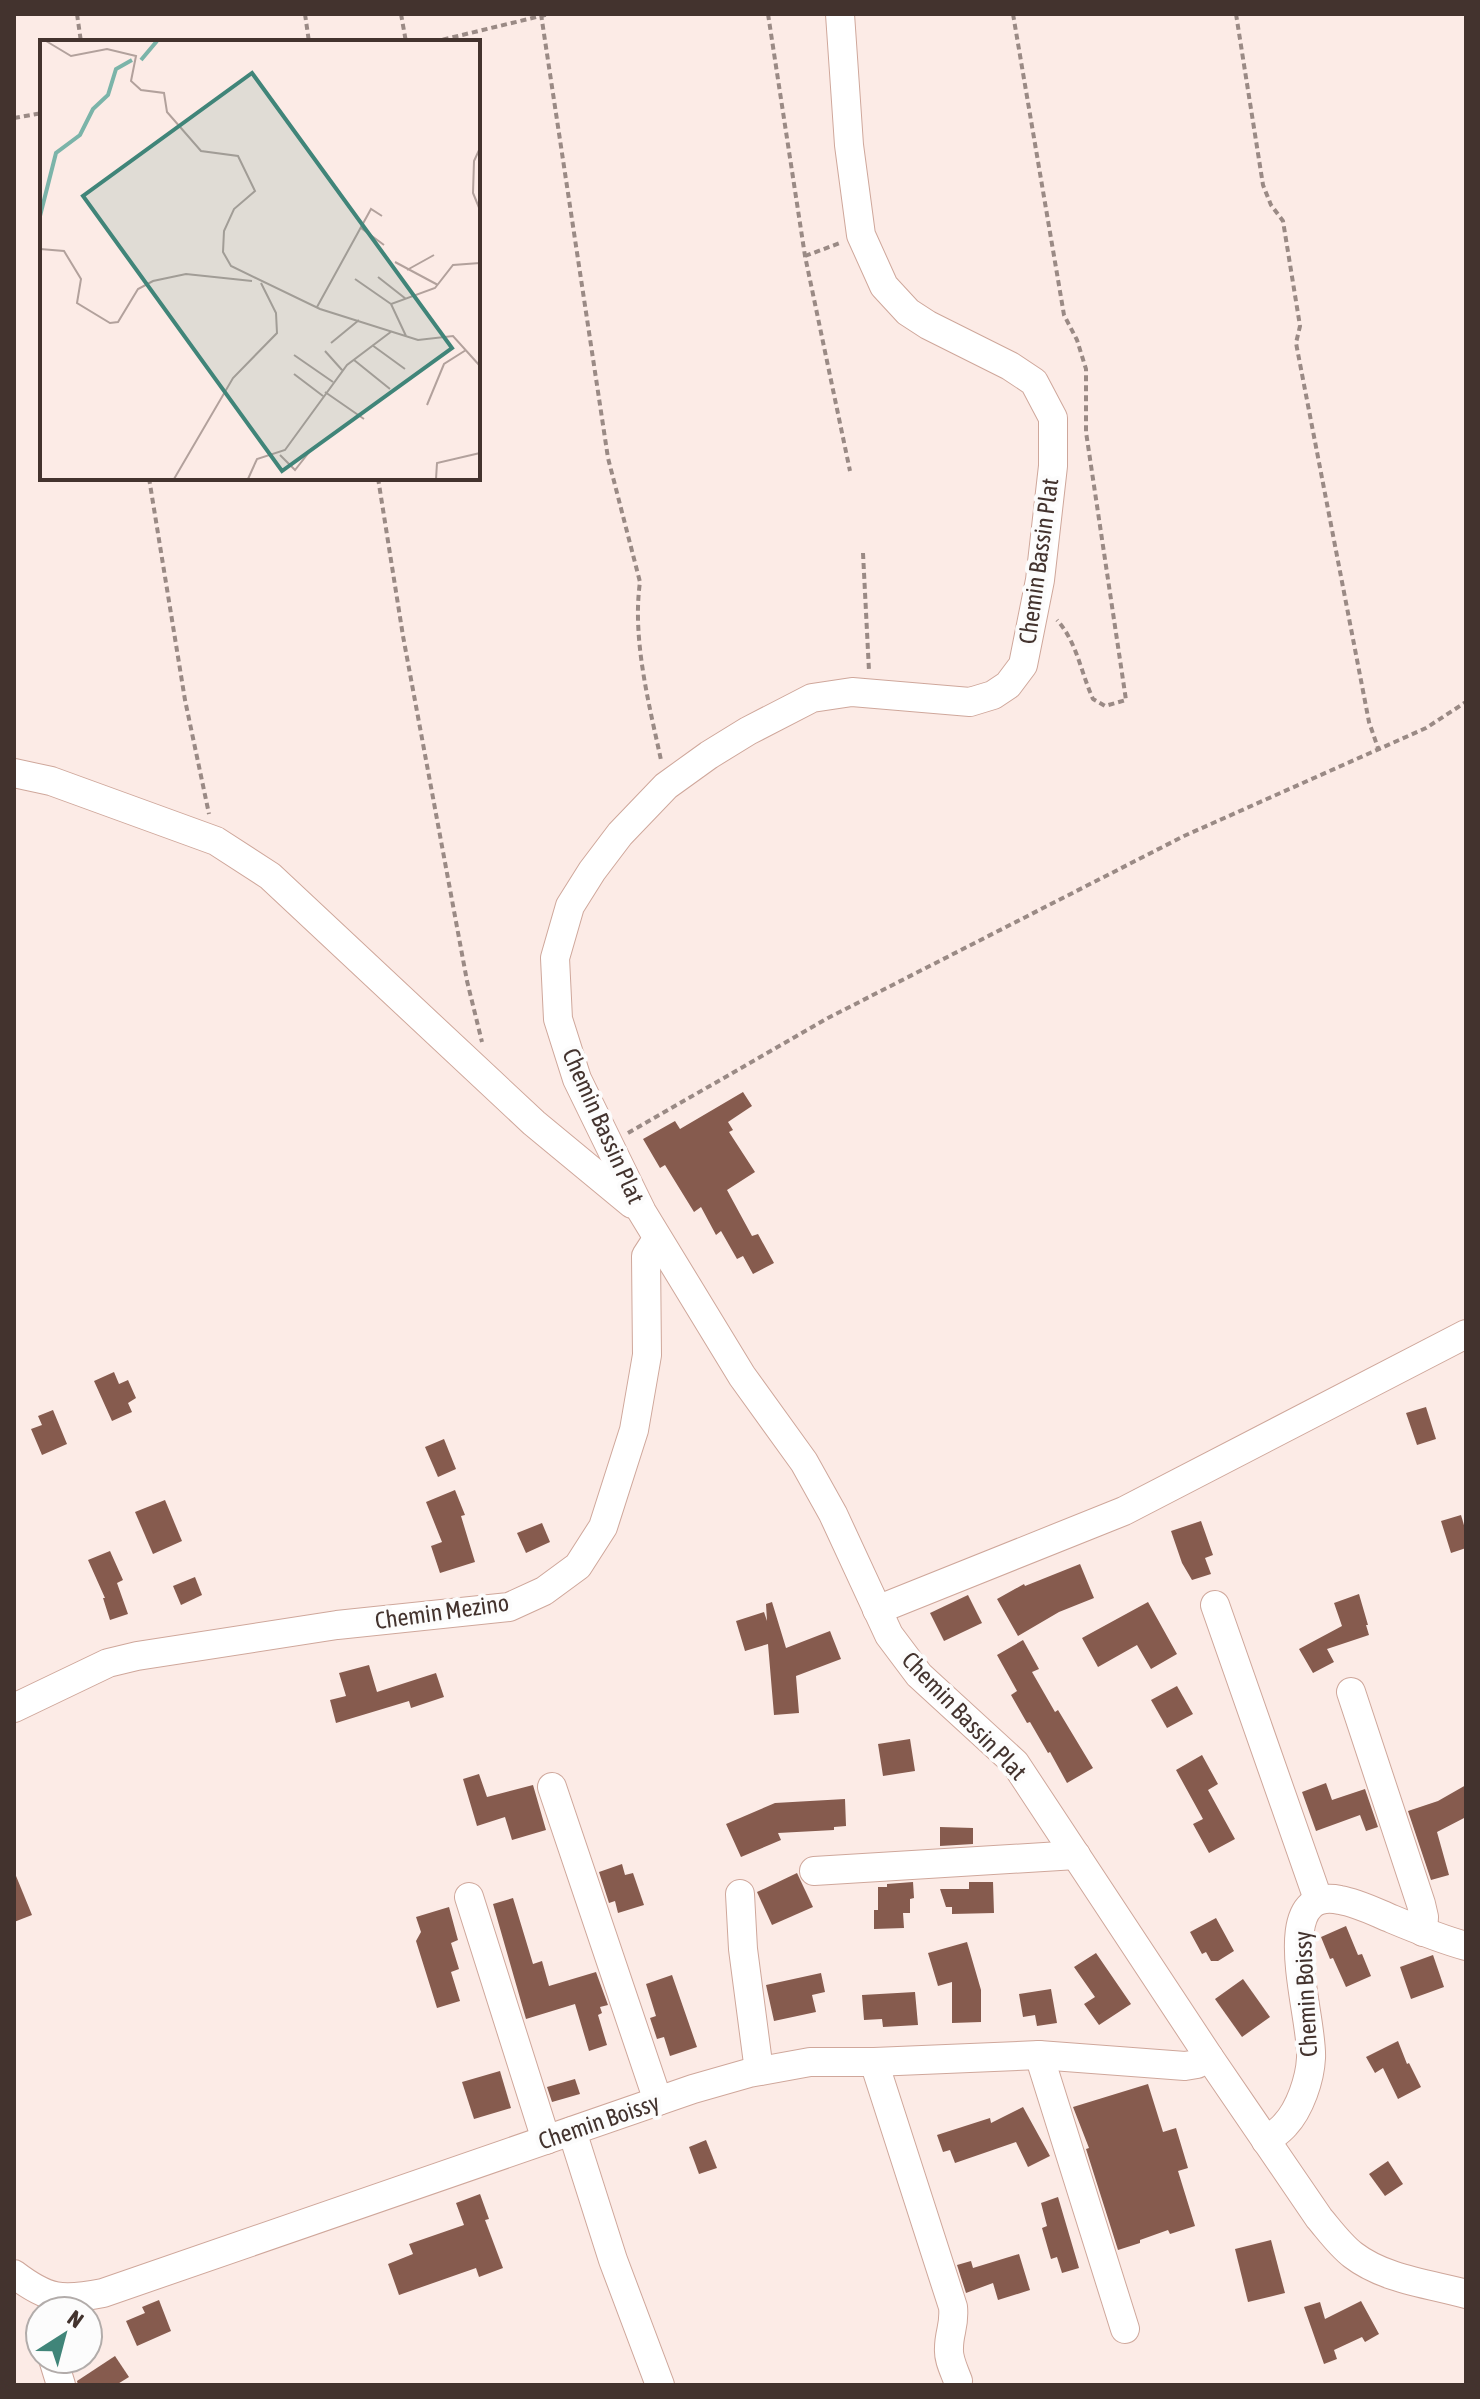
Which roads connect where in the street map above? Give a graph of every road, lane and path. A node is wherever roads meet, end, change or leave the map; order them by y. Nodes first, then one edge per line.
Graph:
1 (77, 14) edge
2 (305, 14) edge
3 (401, 14) edge
4 (549, 14) edge
5 (768, 14) edge
6 (840, 14) edge
7 (1236, 14) edge
8 (542, 15) edge
9 (81, 40) edge
10 (309, 40) edge
11 (406, 40) edge
12 (441, 40) edge
13 (40, 113) edge
14 (14, 118) edge
15 (861, 235) junction
16 (805, 256) junction
17 (850, 471) dead end
18 (149, 480) edge
19 (378, 480) edge
20 (863, 553) dead end
21 (870, 694) junction
22 (1466, 702) edge
23 (1379, 751) junction
24 (14, 773) edge
25 (666, 786) junction
26 (216, 841) junction
27 (492, 1084) junction
28 (609, 1144) junction
29 (642, 1212) junction
30 (657, 1239) junction
31 (1464, 1340) edge
32 (1215, 1605) dead end
33 (877, 1610) junction
34 (1351, 1692) dead end
35 (14, 1708) edge
36 (552, 1787) dead end
37 (1076, 1855) junction
38 (814, 1871) dead end
39 (740, 1894) dead end
40 (469, 1897) dead end
41 (1318, 1899) junction
42 (1423, 1932) junction
43 (1466, 1946) edge
44 (1039, 2055) junction
45 (1209, 2057) junction
46 (874, 2062) junction
47 (759, 2071) junction
48 (658, 2101) junction
49 (559, 2135) junction
50 (1266, 2141) junction
51 (14, 2274) edge
52 (1466, 2294) edge
53 (42, 2295) edge
54 (93, 2295) edge
55 (1125, 2329) dead end
56 (958, 2381) dead end
57 (660, 2385) edge

1 - 9 path
2 - 10 path
3 - 11 path
4 - 8 path
5 - 16 path
6 - 15 street, Chemin Bassin Plat
7 - 23 path
8 - 12 path
8 - 25 path
13 - 14 path
15 - 16 path
15 - 21 street, Chemin Bassin Plat
16 - 17 path
18 - 26 path
19 - 27 path
20 - 21 path
21 - 25 street, Chemin Bassin Plat
22 - 23 path
23 - 28 path
24 - 26 street
25 - 28 street, Chemin Bassin Plat
26 - 27 street
27 - 29 street
28 - 29 street, Chemin Bassin Plat
29 - 30 street, Chemin Bassin Plat
30 - 33 street, Chemin Bassin Plat
30 - 35 street, Chemin Mezino
31 - 33 street
32 - 41 street
33 - 37 street, Chemin Bassin Plat
34 - 42 street
36 - 48 street
37 - 38 street
37 - 45 street, Chemin Bassin Plat
39 - 47 street
40 - 49 street
41 - 42 street, Chemin Boissy
41 - 50 street, Chemin Boissy
42 - 43 street, Chemin Boissy
44 - 45 street, Chemin Boissy
44 - 46 street, Chemin Boissy
44 - 55 street
45 - 50 street, Chemin Bassin Plat
46 - 47 street, Chemin Boissy
46 - 56 street
47 - 48 street, Chemin Boissy
48 - 49 street, Chemin Boissy
49 - 54 street, Chemin Boissy
49 - 57 street
50 - 52 street, Chemin Bassin Plat
51 - 53 street, Chemin Boissy

